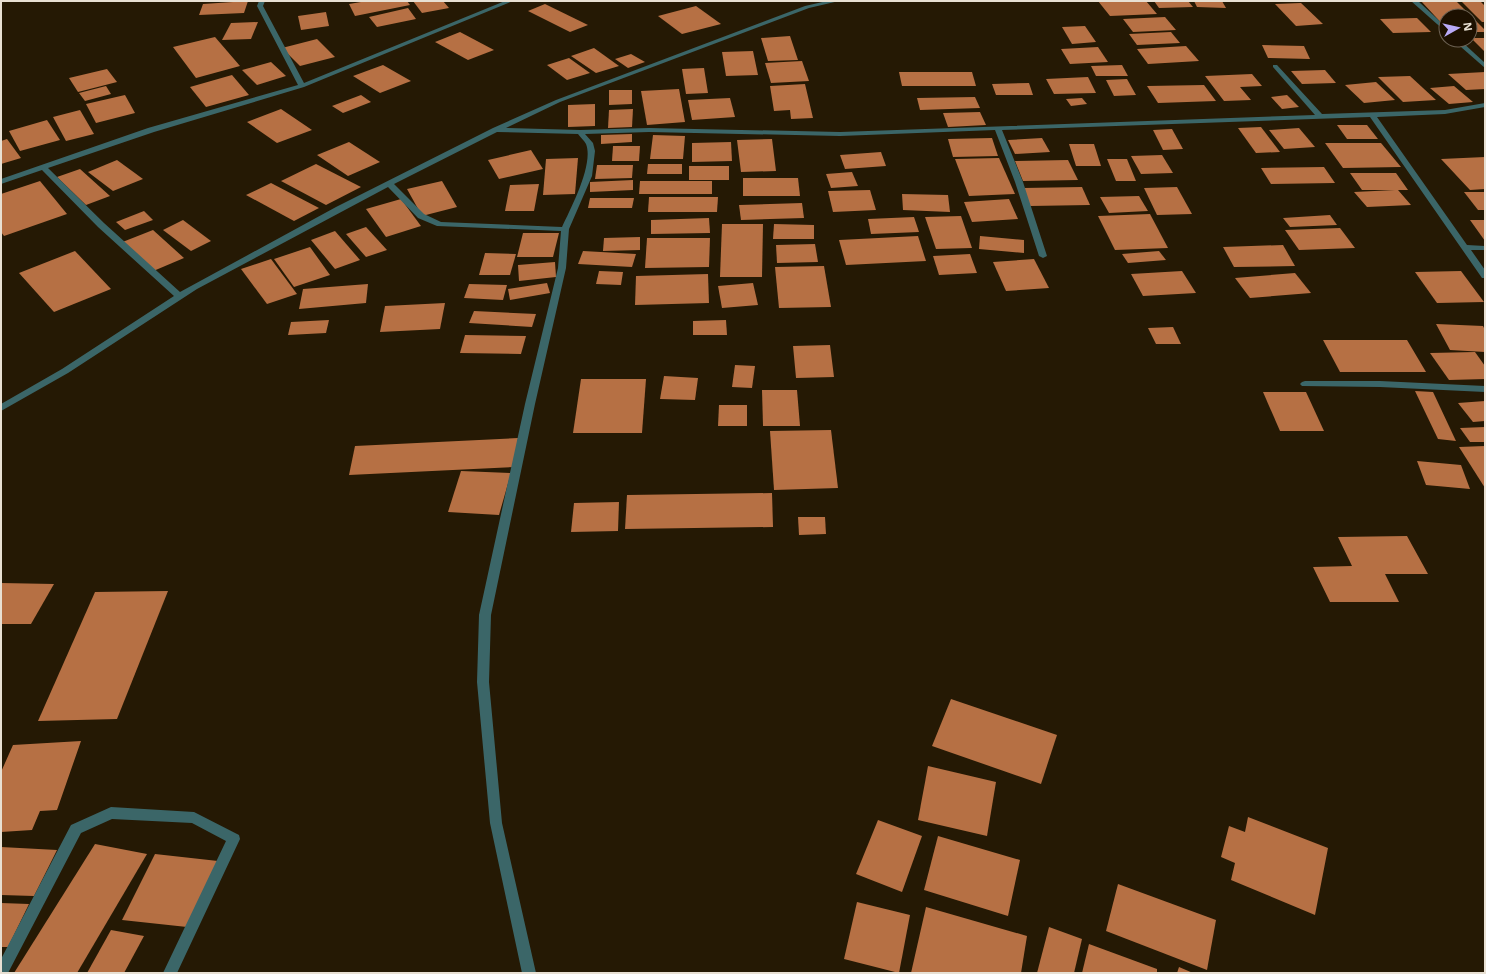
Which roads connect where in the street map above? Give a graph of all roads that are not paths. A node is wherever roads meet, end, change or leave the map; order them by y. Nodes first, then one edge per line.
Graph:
1 (262, 1) edge
2 (510, 1) edge
3 (836, 1) edge
4 (1414, 1) edge
5 (1438, 23) edge
6 (1465, 48) edge
7 (1275, 66) dead end
8 (1485, 66) edge
9 (302, 86) junction
10 (1485, 105) edge
11 (1372, 114) junction
12 (1320, 116) junction
13 (998, 128) junction
14 (496, 130) junction
15 (580, 132) junction
16 (44, 168) junction
17 (1, 182) edge
18 (389, 184) junction
19 (565, 229) junction
20 (1466, 247) junction
21 (1485, 248) edge
22 (1043, 256) dead end
23 (1485, 276) edge
24 (179, 296) junction
25 (1305, 384) dead end
26 (1485, 389) edge
27 (1, 408) edge
28 (1, 973) edge
29 (170, 973) edge
30 (528, 973) edge

1 - 9 street
2 - 9 street
3 - 14 street
4 - 5 street
6 - 8 street
7 - 12 street
9 - 16 street
10 - 11 street
11 - 12 street
11 - 20 street
12 - 13 street
13 - 15 street
13 - 22 street
14 - 15 street
14 - 18 street
15 - 19 street
16 - 17 street
16 - 24 street
18 - 19 street
18 - 24 street
19 - 30 street
20 - 21 street
20 - 23 street
24 - 27 street
25 - 26 street
28 - 29 street

